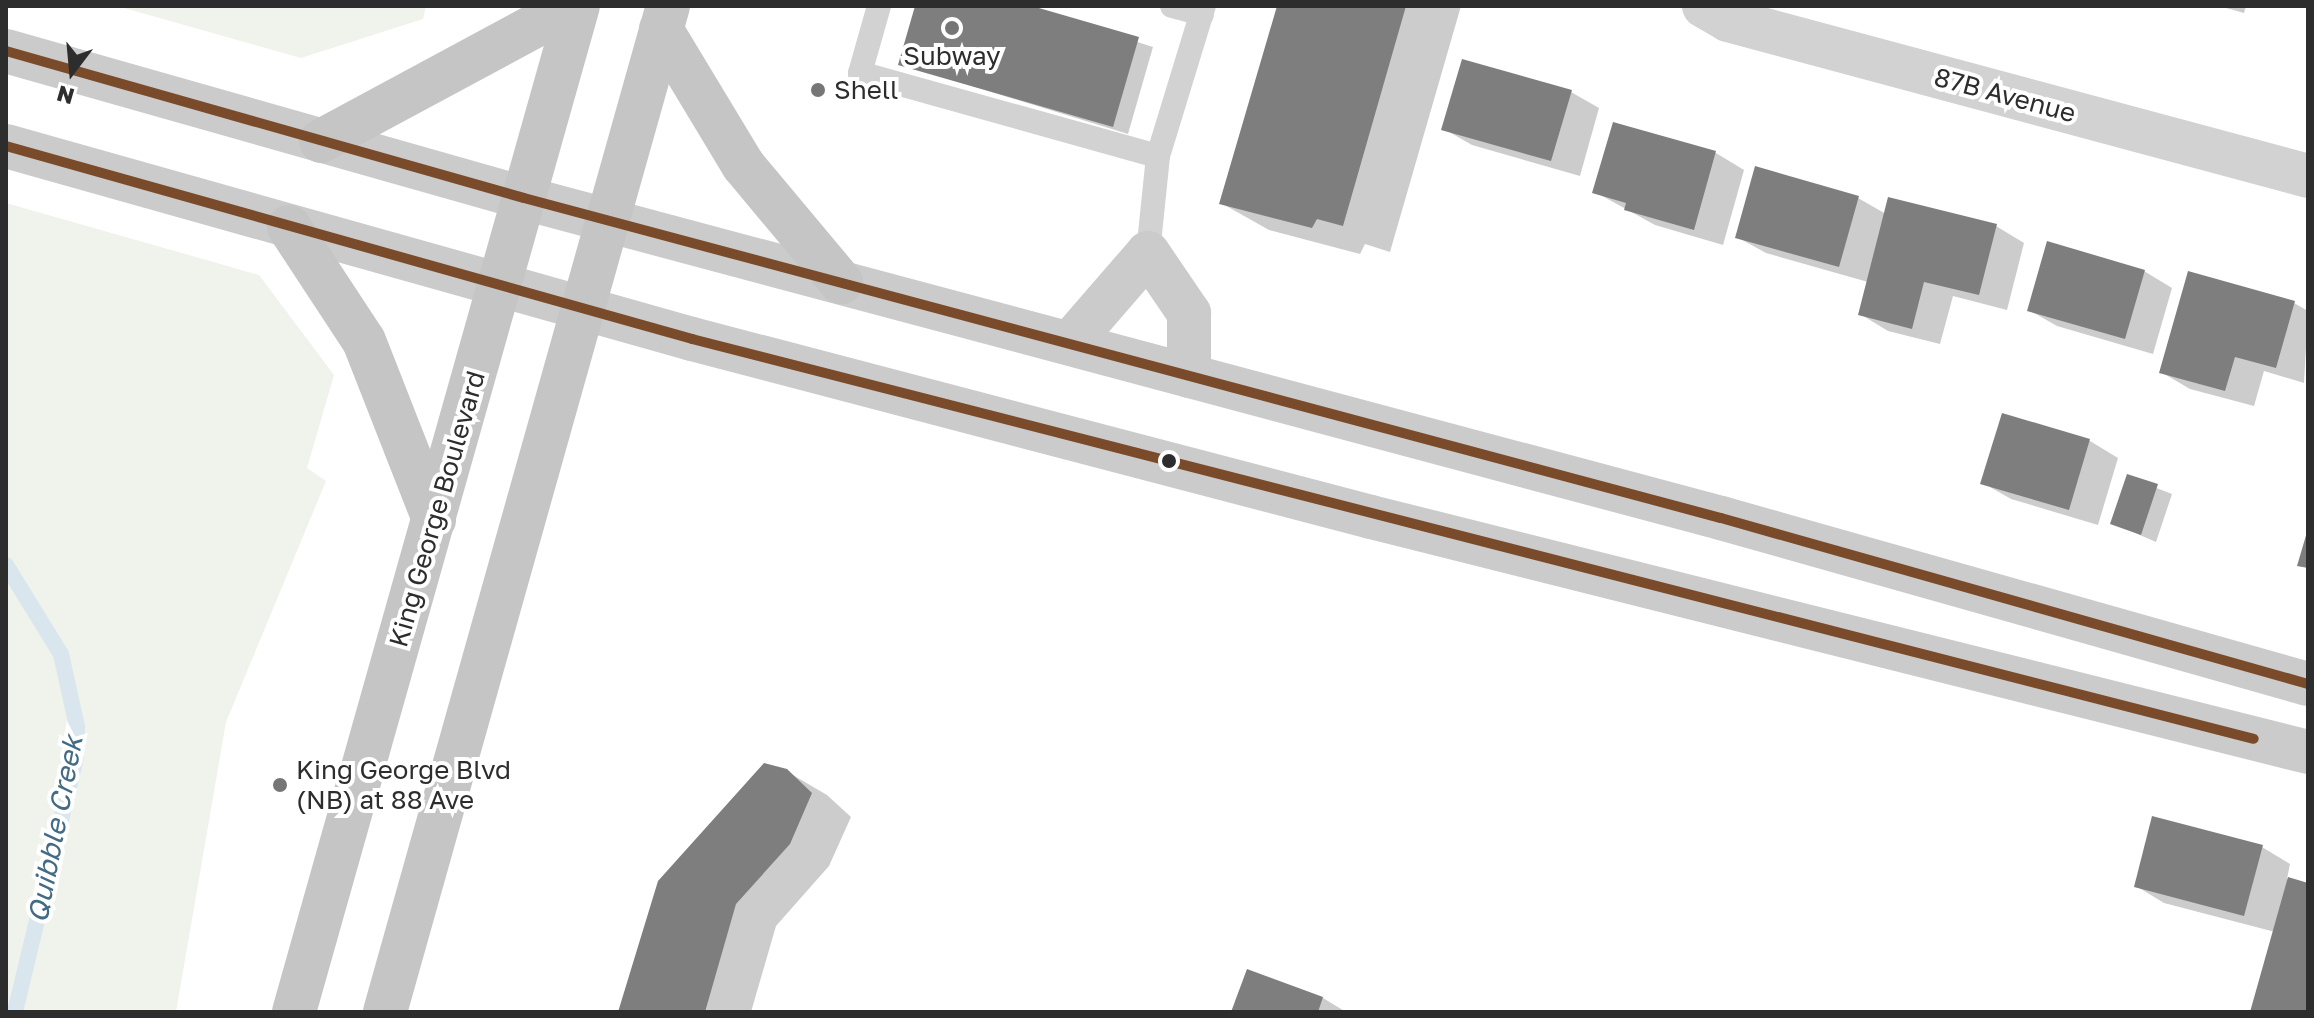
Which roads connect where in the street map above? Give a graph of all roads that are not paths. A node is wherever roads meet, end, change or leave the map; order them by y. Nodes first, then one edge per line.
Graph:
1 (572, 6) edge
2 (578, 6) edge
3 (879, 6) edge
4 (1172, 6) edge
5 (1704, 6) edge
6 (1203, 10) edge
7 (665, 17) edge
8 (6, 51) edge
9 (321, 141) junction
10 (6, 146) edge
11 (1158, 156) junction
12 (2308, 176) edge
13 (524, 198) junction
14 (608, 220) junction
15 (289, 227) junction
16 (1148, 253) junction
17 (841, 282) junction
18 (500, 284) junction
19 (582, 308) junction
20 (1070, 343) junction
21 (1189, 376) junction
22 (434, 520) junction
23 (2308, 684) edge
24 (2308, 752) edge
25 (294, 1012) edge
26 (385, 1012) edge

1 - 9 main road
2 - 13 main road, King George Boulevard
3 - 11 lane
4 - 6 lane
5 - 12 street, 87B Avenue
6 - 11 lane
7 - 14 main road
7 - 17 main road
8 - 9 main road
9 - 13 main road
10 - 15 main road
11 - 16 lane
13 - 14 main road
13 - 18 main road, King George Boulevard
14 - 17 main road
14 - 19 main road
15 - 18 main road
15 - 22 main road
16 - 20 main road
16 - 21 main road
17 - 20 main road
18 - 19 main road
18 - 22 main road, King George Boulevard
19 - 24 main road
19 - 26 main road
20 - 21 main road
21 - 23 main road
22 - 25 main road, King George Boulevard

